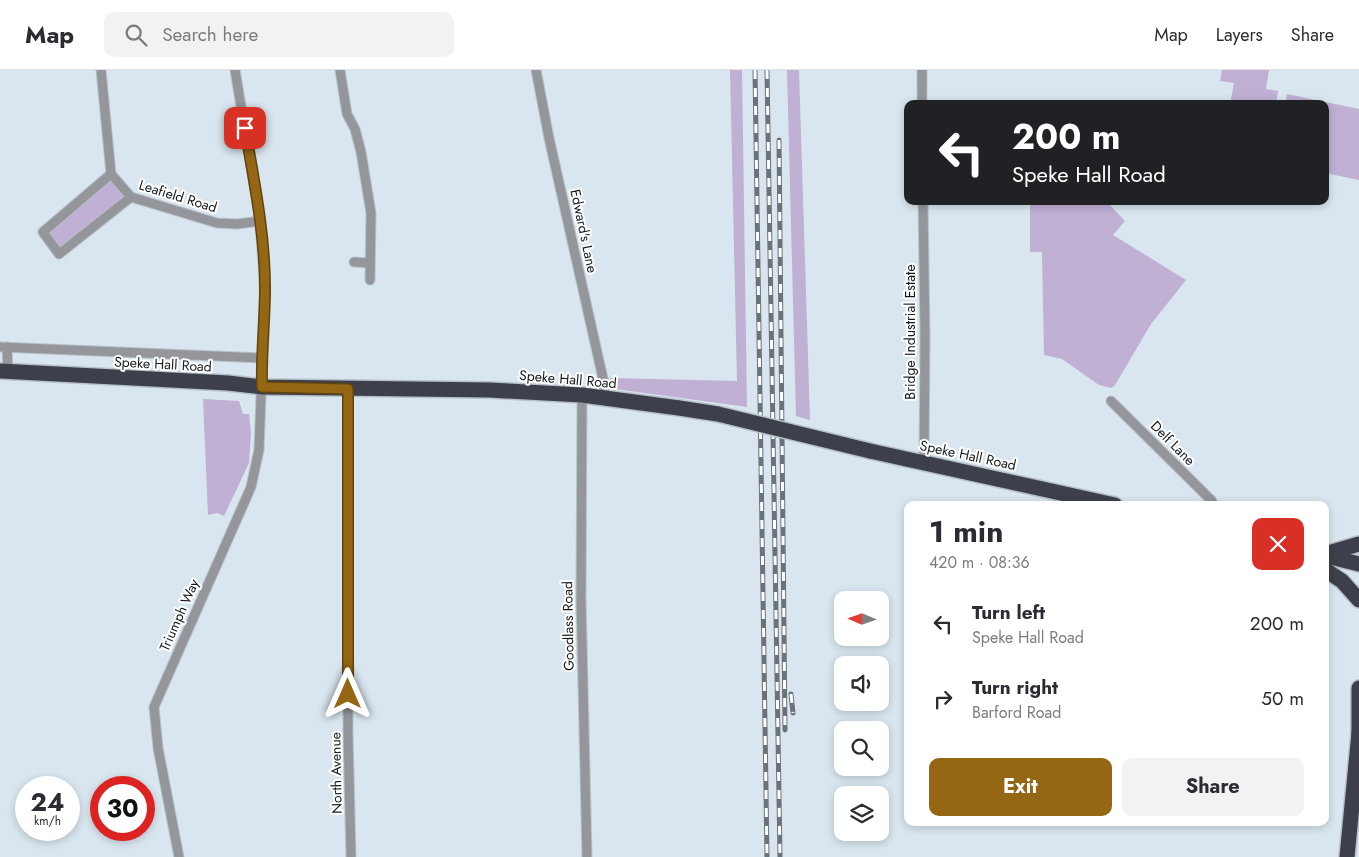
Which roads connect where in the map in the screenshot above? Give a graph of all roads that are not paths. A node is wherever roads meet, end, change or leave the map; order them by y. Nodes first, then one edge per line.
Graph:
1 (101, 70) edge
2 (235, 70) edge
3 (340, 70) edge
4 (536, 70) edge
5 (922, 70) edge
6 (922, 100) edge
7 (112, 174) junction
8 (131, 197) junction
9 (923, 205) edge
10 (260, 221) junction
11 (354, 262) dead end
12 (370, 262) junction
13 (370, 280) dead end
14 (4, 347) edge
15 (261, 358) junction
16 (4, 372) edge
17 (262, 387) junction
18 (348, 389) junction
19 (582, 395) junction
20 (604, 398) junction
21 (1111, 402) dead end
22 (924, 462) junction
23 (1097, 501) edge
24 (1212, 501) edge
25 (1359, 544) edge
26 (1329, 554) edge
27 (1329, 556) edge
28 (1359, 564) edge
29 (1329, 572) edge
30 (1329, 573) edge
31 (1359, 582) edge
32 (1359, 600) edge
33 (1359, 688) edge
34 (1359, 734) edge
35 (179, 857) edge
36 (351, 857) edge
37 (587, 857) edge
38 (1346, 857) edge

1 - 7 street
2 - 10 street, Triumph Way
3 - 12 street
4 - 20 street, Edward's Lane
5 - 6 street
7 - 8 street, Leafield Road
7 - 8 street
8 - 10 street, Leafield Road
9 - 22 street, Bridge Industrial Estate
10 - 15 street, Triumph Way
11 - 12 street
12 - 13 street
14 - 15 street, Speke Hall Road
14 - 16 street, Speke Hall Road
15 - 17 street, Triumph Way
16 - 17 highway, Speke Hall Road
17 - 18 highway, Speke Hall Road
17 - 35 street, Triumph Way
18 - 19 highway, Speke Hall Road
18 - 36 street, North Avenue
19 - 20 highway, Speke Hall Road
19 - 37 street, Goodlass Road
20 - 22 highway, Speke Hall Road, bridge
21 - 24 street, Delf Lane
22 - 23 highway, Speke Hall Road
25 - 26 highway
27 - 28 highway
29 - 31 highway
30 - 32 highway
33 - 34 highway
34 - 38 highway

